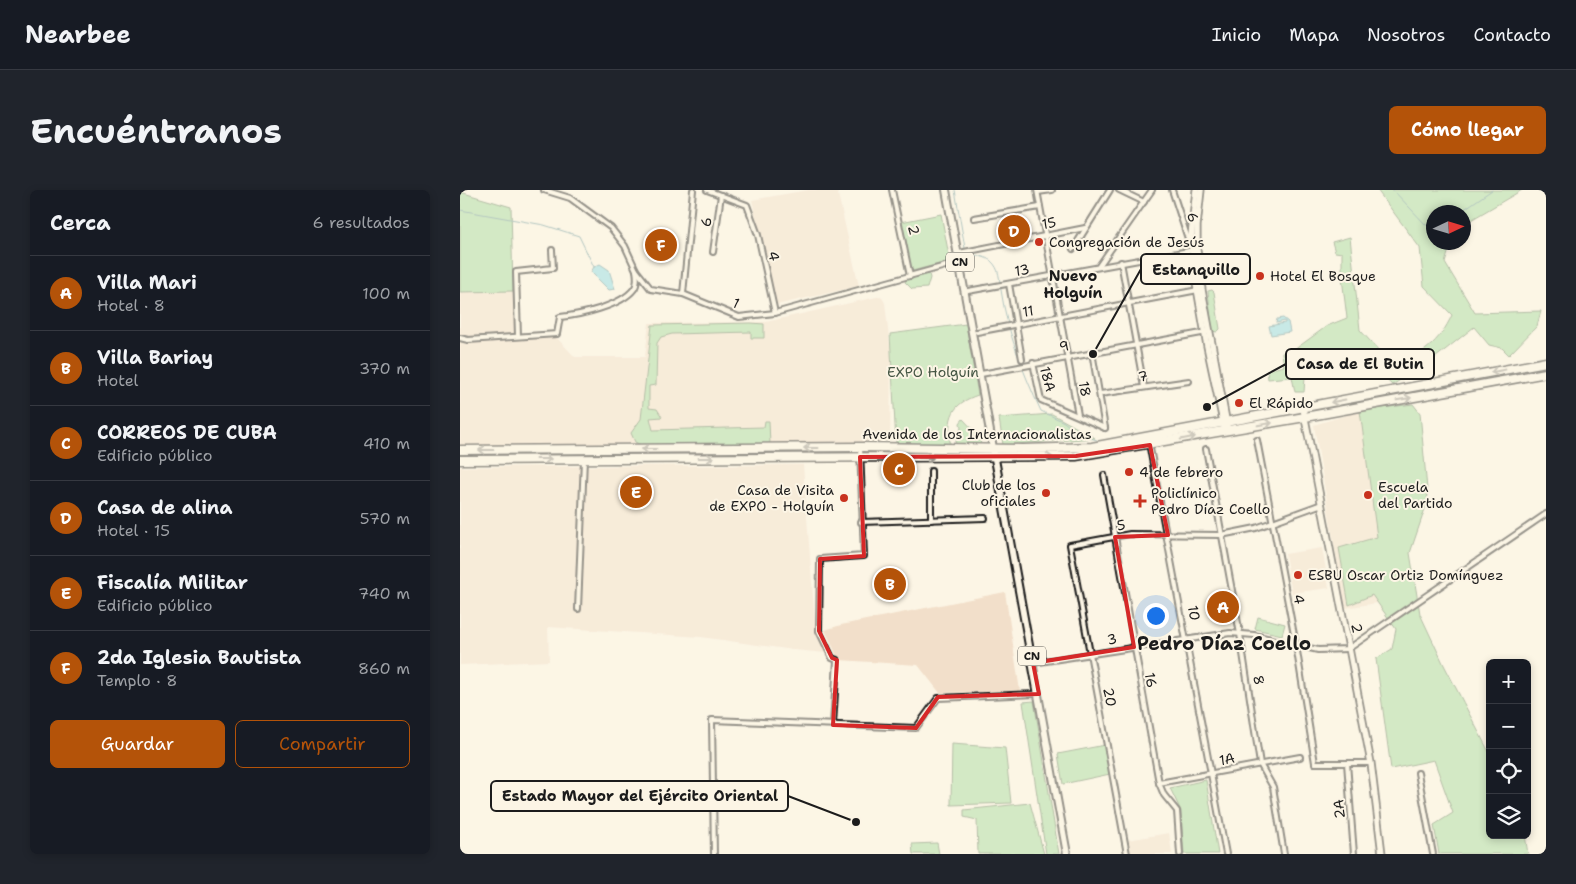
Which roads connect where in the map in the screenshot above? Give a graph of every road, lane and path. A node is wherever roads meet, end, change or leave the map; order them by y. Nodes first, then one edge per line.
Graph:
1 (544, 190) edge
2 (693, 190) edge
3 (707, 190) edge
4 (892, 190) edge
5 (946, 190) edge
6 (1052, 190) edge
7 (1110, 190) edge
8 (1119, 190) edge
9 (1152, 190) edge
10 (1172, 190) edge
11 (1196, 190) edge
12 (1201, 190) edge
13 (1037, 191) edge
14 (721, 195) junction
15 (1144, 202) junction
16 (1040, 208) junction
17 (974, 218) dead end
18 (1085, 228) junction
19 (1044, 236) junction
20 (1073, 249) dead end
21 (552, 250) dead end
22 (1194, 250) junction
23 (713, 252) dead end
24 (959, 253) junction
25 (960, 262) junction
26 (1121, 262) junction
27 (1099, 266) junction
28 (636, 270) junction
29 (910, 276) junction
30 (1052, 276) junction
31 (1009, 284) junction
32 (1199, 290) junction
33 (968, 291) dead end
34 (683, 294) junction
35 (1129, 303) junction
36 (776, 313) junction
37 (1059, 316) junction
38 (1016, 324) junction
39 (977, 332) dead end
40 (1207, 332) junction
41 (518, 336) junction
42 (460, 338) edge
43 (1137, 345) junction
44 (1092, 352) junction
45 (1067, 357) junction
46 (1022, 359) dead end
47 (1546, 362) edge
48 (1033, 363) junction
49 (1546, 373) edge
50 (981, 374) junction
51 (1188, 381) dead end
52 (1144, 387) junction
53 (1100, 394) junction
54 (1303, 408) junction
55 (1078, 415) junction
56 (1305, 417) junction
57 (1224, 422) junction
58 (1225, 431) junction
59 (1149, 440) junction
60 (1257, 440) dead end
61 (860, 447) junction
62 (995, 449) junction
63 (1206, 449) dead end
64 (460, 450) edge
65 (860, 457) junction
66 (996, 458) junction
67 (584, 459) junction
68 (460, 460) edge
69 (931, 472) dead end
70 (1104, 475) dead end
71 (1322, 504) junction
72 (1546, 514) edge
73 (986, 518) dead end
74 (931, 520) junction
75 (1272, 521) junction
76 (861, 522) junction
77 (1168, 535) junction
78 (1221, 536) junction
79 (1115, 537) junction
80 (1070, 545) joint
81 (578, 609) dead end
82 (1240, 634) junction
83 (1187, 638) junction
84 (1296, 645) junction
85 (1134, 647) junction
86 (1348, 649) junction
87 (1090, 655) junction
88 (1033, 663) junction
89 (1039, 694) junction
90 (833, 725) junction
91 (1300, 757) dead end
92 (1347, 763) junction
93 (1371, 763) junction
94 (1260, 764) junction
95 (1212, 773) junction
96 (1418, 774) dead end
97 (1159, 783) junction
98 (714, 854) edge
99 (1067, 854) edge
100 (1127, 854) edge
101 (1180, 854) edge
102 (1226, 854) edge
103 (1284, 854) edge
104 (1354, 854) edge
105 (1382, 854) edge
106 (1433, 854) edge

1 - 28 street, 1
2 - 34 street
3 - 14 street
4 - 29 street, 2
5 - 24 main road, CN
6 - 13 street
7 - 18 street
8 - 15 street
9 - 15 street
10 - 22 street, 6
11 - 22 street
12 - 22 street
13 - 16 street, 18
14 - 23 street, 6
14 - 36 street, 4
15 - 27 street
16 - 17 street
16 - 19 street, 18
18 - 19 street, 15
18 - 20 street
19 - 24 street, 15
19 - 30 street, 18
21 - 41 street
22 - 26 street, 13
22 - 32 street
24 - 25 main road, CN
25 - 29 street, 1
25 - 50 main road, CN
26 - 27 street, 13
26 - 35 street
27 - 30 street, 13
28 - 34 street, 1
28 - 41 street
29 - 36 street, 1
30 - 31 street, 13
30 - 37 street, 18
31 - 33 street, 13
31 - 38 street, 18A
32 - 35 street, 11
32 - 40 street
34 - 36 street, 1
35 - 37 street, 11
35 - 43 street
37 - 38 street, 11
37 - 45 street, 18
38 - 39 street, 11
38 - 46 street, 18A
40 - 43 street, 9
40 - 57 street
41 - 42 street
43 - 44 street, 9
43 - 52 street
44 - 45 street, 9
44 - 53 street
45 - 48 street, 9
45 - 55 street, 18
47 -> 54 highway, Avenida de los Internacionalistas
48 - 50 street, 9
48 - 55 street, 18A
56 -> 49 highway, Avenida de los Internacionalistas
50 - 62 main road, CN
51 - 52 street, 7
52 - 53 street, 7
53 - 55 street
54 - 56 street, 2
54 - 57 highway, Avenida de los Internacionalistas
58 -> 56 highway, Avenida de los Internacionalistas
56 - 71 street, 2
57 - 58 street
57 - 59 highway, Avenida de los Internacionalistas
59 -> 58 highway, Avenida de los Internacionalistas
59 - 62 highway, Avenida de los Internacionalistas
66 -> 59 highway, Avenida de los Internacionalistas
59 - 77 street, 10
60 - 75 street, 4
61 - 62 highway, Avenida de los Internacionalistas
61 -> 64 highway, Avenida de los Internacionalistas
61 - 65 street
62 - 66 main road, CN
63 - 78 street, 8
65 -> 66 highway, Avenida de los Internacionalistas
67 -> 65 highway, Avenida de los Internacionalistas
65 - 76 street
66 - 88 main road, CN
68 -> 67 highway, Avenida de los Internacionalistas
67 - 81 street
69 - 74 street
70 - 79 street, 16
71 - 75 street, 5
71 - 86 street, 2
72 - 86 street
73 - 74 street
74 - 76 street
75 - 78 street, 5
75 - 84 street, 4
76 - 90 street
77 - 78 street, 5
77 - 79 street, 5
77 - 83 street, 10
78 - 82 street, 8
79 - 80 street, 5
79 - 85 street, 16
80 - 87 street, 20
82 - 83 street, 3
82 - 84 street, 3
82 - 94 street, 8
83 - 85 street, 3
83 - 95 street, 10
84 - 86 street, 3
84 - 92 street, 4
85 - 87 street, 3
85 - 97 street, 16
86 - 93 street, 2
87 - 88 street, 3
87 - 100 street, 20
88 - 89 main road, CN
89 - 90 street
89 - 99 main road, CN
90 - 98 street
91 - 94 street, 1A
92 - 93 street
92 - 104 street, 2A
93 - 105 street, 2
94 - 95 street, 1A
94 - 103 street, 8
95 - 97 street, 1A
95 - 102 street, 10
96 - 106 street
97 - 101 street, 16

